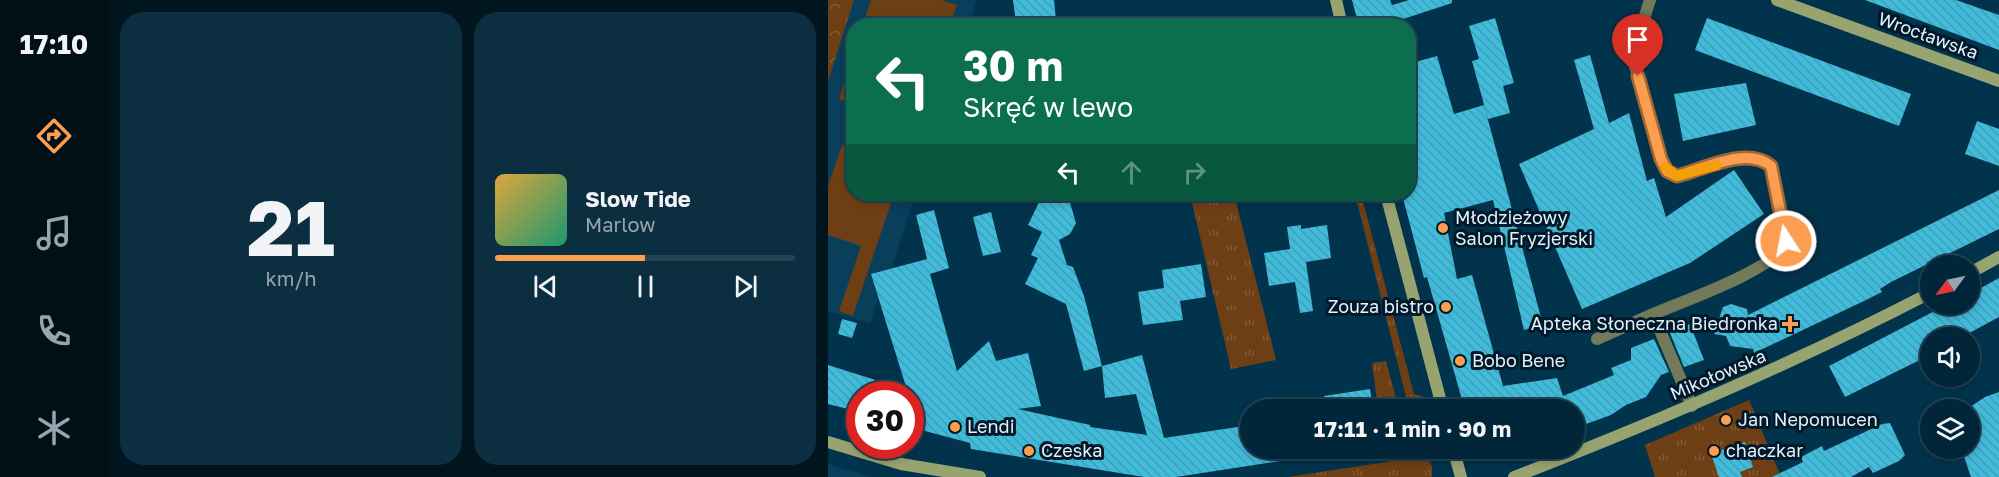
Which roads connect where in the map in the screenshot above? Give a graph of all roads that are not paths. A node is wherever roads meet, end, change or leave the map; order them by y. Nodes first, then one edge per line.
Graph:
1 (1336, 0) edge
2 (1650, 0) edge
3 (1777, 0) edge
4 (1340, 18) edge
5 (1999, 81) edge
6 (1388, 201) edge
7 (1999, 257) edge
8 (1980, 267) edge
9 (1920, 298) edge
10 (1653, 314) junction
11 (1597, 339) dead end
12 (1440, 399) edge
13 (1692, 406) junction
14 (828, 442) edge
15 (1456, 459) edge
16 (981, 477) edge
17 (1461, 477) edge
18 (1514, 477) edge

1 - 4 street
2 - 10 street
3 - 5 street, Wrocławska
6 - 12 street
7 - 8 street
9 - 13 street, Mikołowska
10 - 11 street
10 - 13 street
13 - 18 street, Mikołowska
14 - 16 street
15 - 17 street

